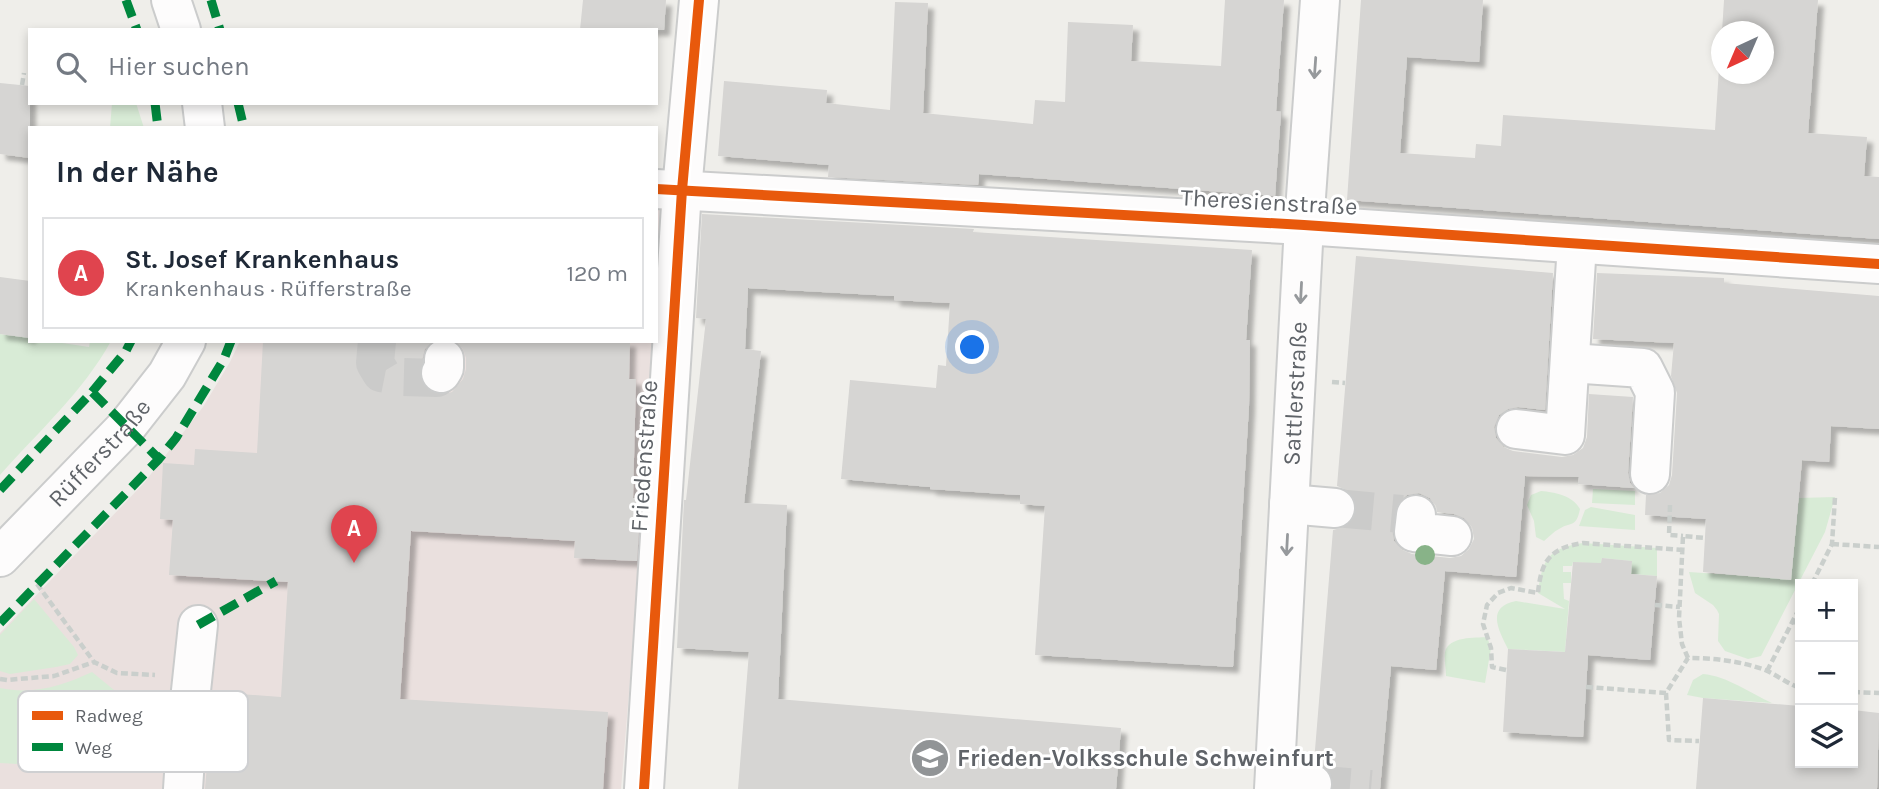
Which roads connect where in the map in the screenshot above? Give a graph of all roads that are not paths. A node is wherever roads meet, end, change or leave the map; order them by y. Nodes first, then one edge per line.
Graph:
1 (171, 0) edge
2 (699, 0) edge
3 (1320, 0) edge
4 (180, 28) edge
5 (202, 105) edge
6 (205, 126) edge
7 (669, 189) edge
8 (1304, 225) junction
9 (1577, 244) junction
10 (1879, 264) edge
11 (185, 343) edge
12 (1570, 363) junction
13 (1516, 429) dead end
14 (1660, 488) road end
15 (1289, 505) junction
16 (1335, 508) tunnel mouth
17 (1409, 514) tunnel mouth
18 (1453, 527) dead end
19 (0, 557) edge
20 (198, 625) dead end
21 (191, 691) edge
22 (1312, 784) dead end
23 (1274, 785) edge
24 (645, 789) edge

1 - 4 street
2 - 7 street, Friedenstraße
3 -> 8 street, Sattlerstraße
5 - 6 street
7 - 8 street, Theresienstraße
7 - 24 street, Friedenstraße
8 - 9 street, Theresienstraße
8 -> 15 street, Sattlerstraße
9 - 10 street, Theresienstraße
9 - 12 street
11 - 19 street, Rüfferstraße
12 - 13 street
12 - 14 street
15 - 16 street
15 -> 23 street, Sattlerstraße
17 - 18 street
20 - 21 street
22 - 23 street

